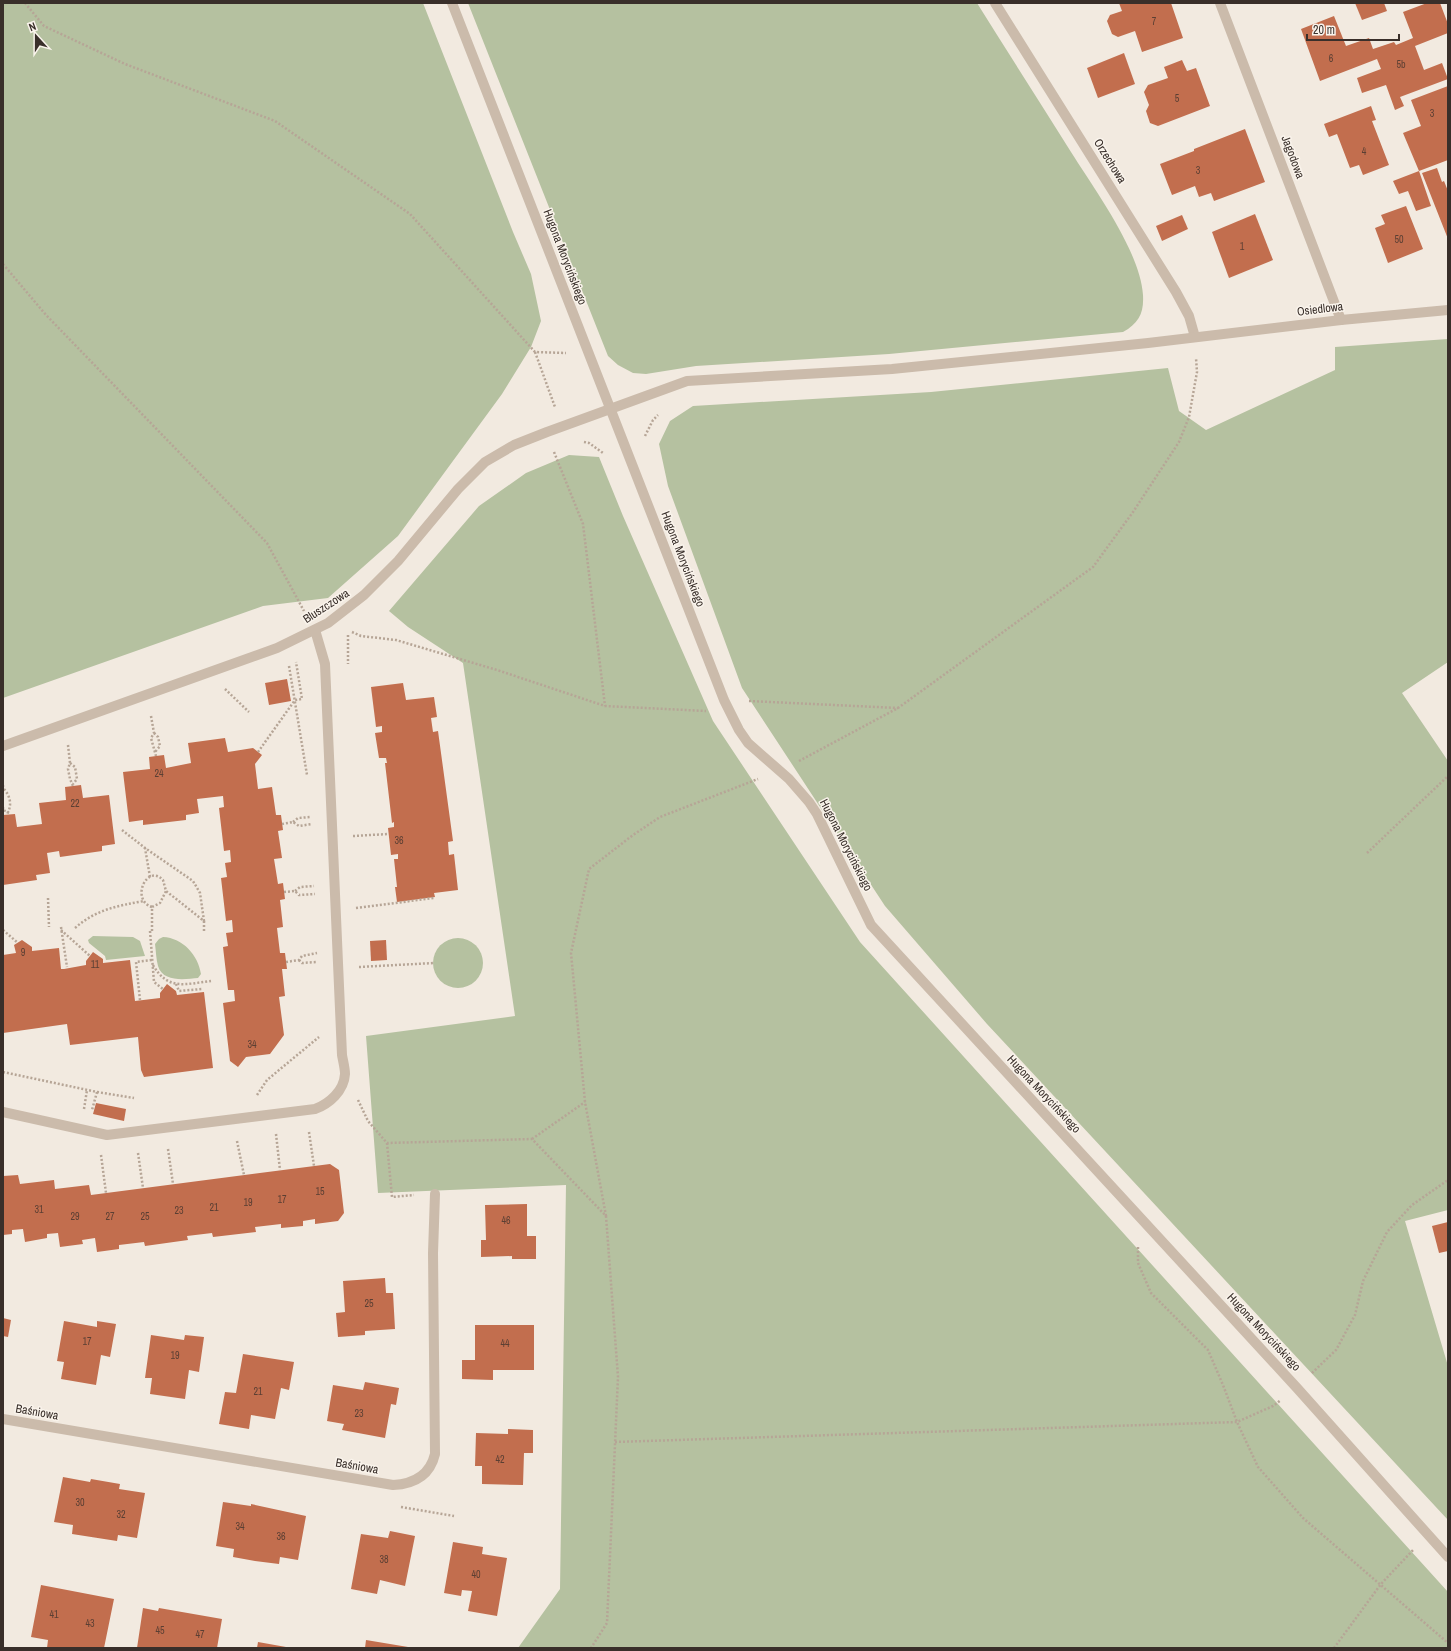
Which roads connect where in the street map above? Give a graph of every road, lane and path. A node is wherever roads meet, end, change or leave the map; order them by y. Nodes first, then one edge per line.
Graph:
1 (25, 3) edge
2 (452, 3) edge
3 (994, 3) edge
4 (1220, 3) edge
5 (3, 264) edge
6 (1448, 310) edge
7 (1341, 320) junction
8 (1195, 337) junction
9 (586, 347) junction
10 (535, 352) junction
11 (611, 409) junction
12 (663, 410) dead end
13 (547, 432) junction
14 (578, 441) dead end
15 (630, 457) junction
16 (353, 627) dead end
17 (315, 630) junction
18 (320, 646) junction
19 (288, 662) dead end
20 (229, 684) dead end
21 (295, 700) junction
22 (724, 700) junction
23 (605, 706) junction
24 (898, 708) junction
25 (151, 711) dead end
26 (706, 711) dead end
27 (249, 712) dead end
28 (154, 733) junction
29 (67, 741) dead end
30 (3, 746) edge
31 (258, 752) dead end
32 (70, 763) junction
33 (780, 771) junction
34 (1448, 776) edge
35 (308, 780) dead end
36 (3, 785) edge
37 (3, 790) edge
38 (3, 807) edge
39 (293, 822) junction
40 (282, 824) dead end
41 (122, 830) dead end
42 (388, 834) dead end
43 (350, 837) dead end
44 (145, 848) junction
45 (1367, 853) dead end
46 (150, 877) junction
47 (166, 891) junction
48 (295, 891) junction
49 (284, 892) dead end
50 (317, 894) junction
51 (48, 898) dead end
52 (434, 898) dead end
53 (318, 900) dead end
54 (144, 901) junction
55 (152, 907) junction
56 (352, 908) dead end
57 (204, 921) junction
58 (49, 927) dead end
59 (75, 928) dead end
60 (3, 930) edge
61 (204, 932) dead end
62 (18, 942) dead end
63 (319, 946) dead end
64 (320, 953) junction
65 (90, 956) dead end
66 (152, 960) junction
67 (299, 960) junction
68 (286, 962) dead end
69 (434, 963) dead end
70 (153, 965) junction
71 (67, 967) dead end
72 (211, 981) dead end
73 (340, 981) junction
74 (175, 984) junction
75 (163, 989) dead end
76 (202, 989) dead end
77 (140, 1000) dead end
78 (342, 1055) junction
79 (3, 1072) edge
80 (345, 1074) junction
81 (96, 1092) junction
82 (134, 1098) dead end
83 (254, 1100) dead end
84 (585, 1102) junction
85 (3, 1112) edge
86 (308, 1127) dead end
87 (88, 1130) junction
88 (275, 1132) dead end
89 (236, 1136) dead end
90 (532, 1139) junction
91 (387, 1142) junction
92 (167, 1144) dead end
93 (138, 1148) dead end
94 (101, 1151) dead end
95 (314, 1166) dead end
96 (280, 1170) dead end
97 (244, 1175) dead end
98 (1448, 1180) edge
99 (173, 1184) dead end
100 (143, 1188) dead end
101 (106, 1193) dead end
102 (435, 1194) joint
103 (1138, 1214) junction
104 (606, 1216) junction
105 (1297, 1388) junction
106 (3, 1420) edge
107 (1237, 1422) junction
108 (615, 1442) junction
109 (1426, 1534) junction
110 (1448, 1556) edge
111 (1381, 1584) junction
112 (1448, 1643) edge
113 (591, 1648) edge
114 (1334, 1648) edge

1 - 10 path
2 - 9 street, Hugona Morycińskiego
3 - 8 street, Orzechowa
4 - 7 street, Jagodowa
5 - 17 path
6 - 7 street, Osiedlowa
7 - 8 street, Osiedlowa
8 - 11 street, Osiedlowa
8 - 24 path
9 - 10 path
9 - 11 street, Hugona Morycińskiego
10 - 13 path
11 - 13 street, Bluszczowa
11 - 15 street, Hugona Morycińskiego
12 - 15 path
13 - 17 street, Bluszczowa
13 - 23 path
14 - 15 path
15 - 22 street, Hugona Morycińskiego
16 - 23 path
17 - 18 street
17 - 30 street, Bluszczowa
18 - 21 path
18 - 73 street
19 - 21 path
20 - 27 path
21 - 31 path
21 - 35 path
22 - 24 path
22 - 33 street, Hugona Morycińskiego
23 - 26 path
24 - 33 path
25 - 28 path
28 - 28 path
29 - 32 path
32 - 32 path
33 - 84 path
33 - 103 street, Hugona Morycińskiego
34 - 45 path
36 - 37 path
37 - 38 path
39 - 39 path
39 - 40 path
41 - 44 path
42 - 43 path
44 - 46 path
44 - 57 path
46 - 47 path
46 - 54 path
47 - 55 path
47 - 57 path
48 - 49 path
48 - 50 path
48 - 50 path
50 - 53 path
51 - 58 path
52 - 56 path
54 - 55 path
54 - 59 path
55 - 66 path
57 - 61 path
60 - 62 path
63 - 64 path
64 - 67 path
64 - 67 path
65 - 71 path
66 - 70 path
66 - 77 path
67 - 68 path
69 - 73 path
70 - 74 path
70 - 75 path
72 - 74 path
73 - 78 street
74 - 76 path
78 - 80 street
78 - 83 path
79 - 81 path
80 - 87 street
80 - 91 path
81 - 82 path
81 - 87 path
84 - 90 path
84 - 104 path
85 - 87 street
86 - 95 path
88 - 96 path
89 - 97 path
90 - 91 path
90 - 104 path
91 - 102 path
92 - 99 path
93 - 100 path
94 - 101 path
98 - 105 path
102 - 106 street, Baśniowa
103 - 105 street, Hugona Morycińskiego
103 - 107 path
104 - 108 path
105 - 107 path
105 - 109 street, Hugona Morycińskiego
107 - 108 path
107 - 111 path
108 - 113 path
109 - 110 street, Hugona Morycińskiego
109 - 111 path
111 - 112 path
111 - 114 path

